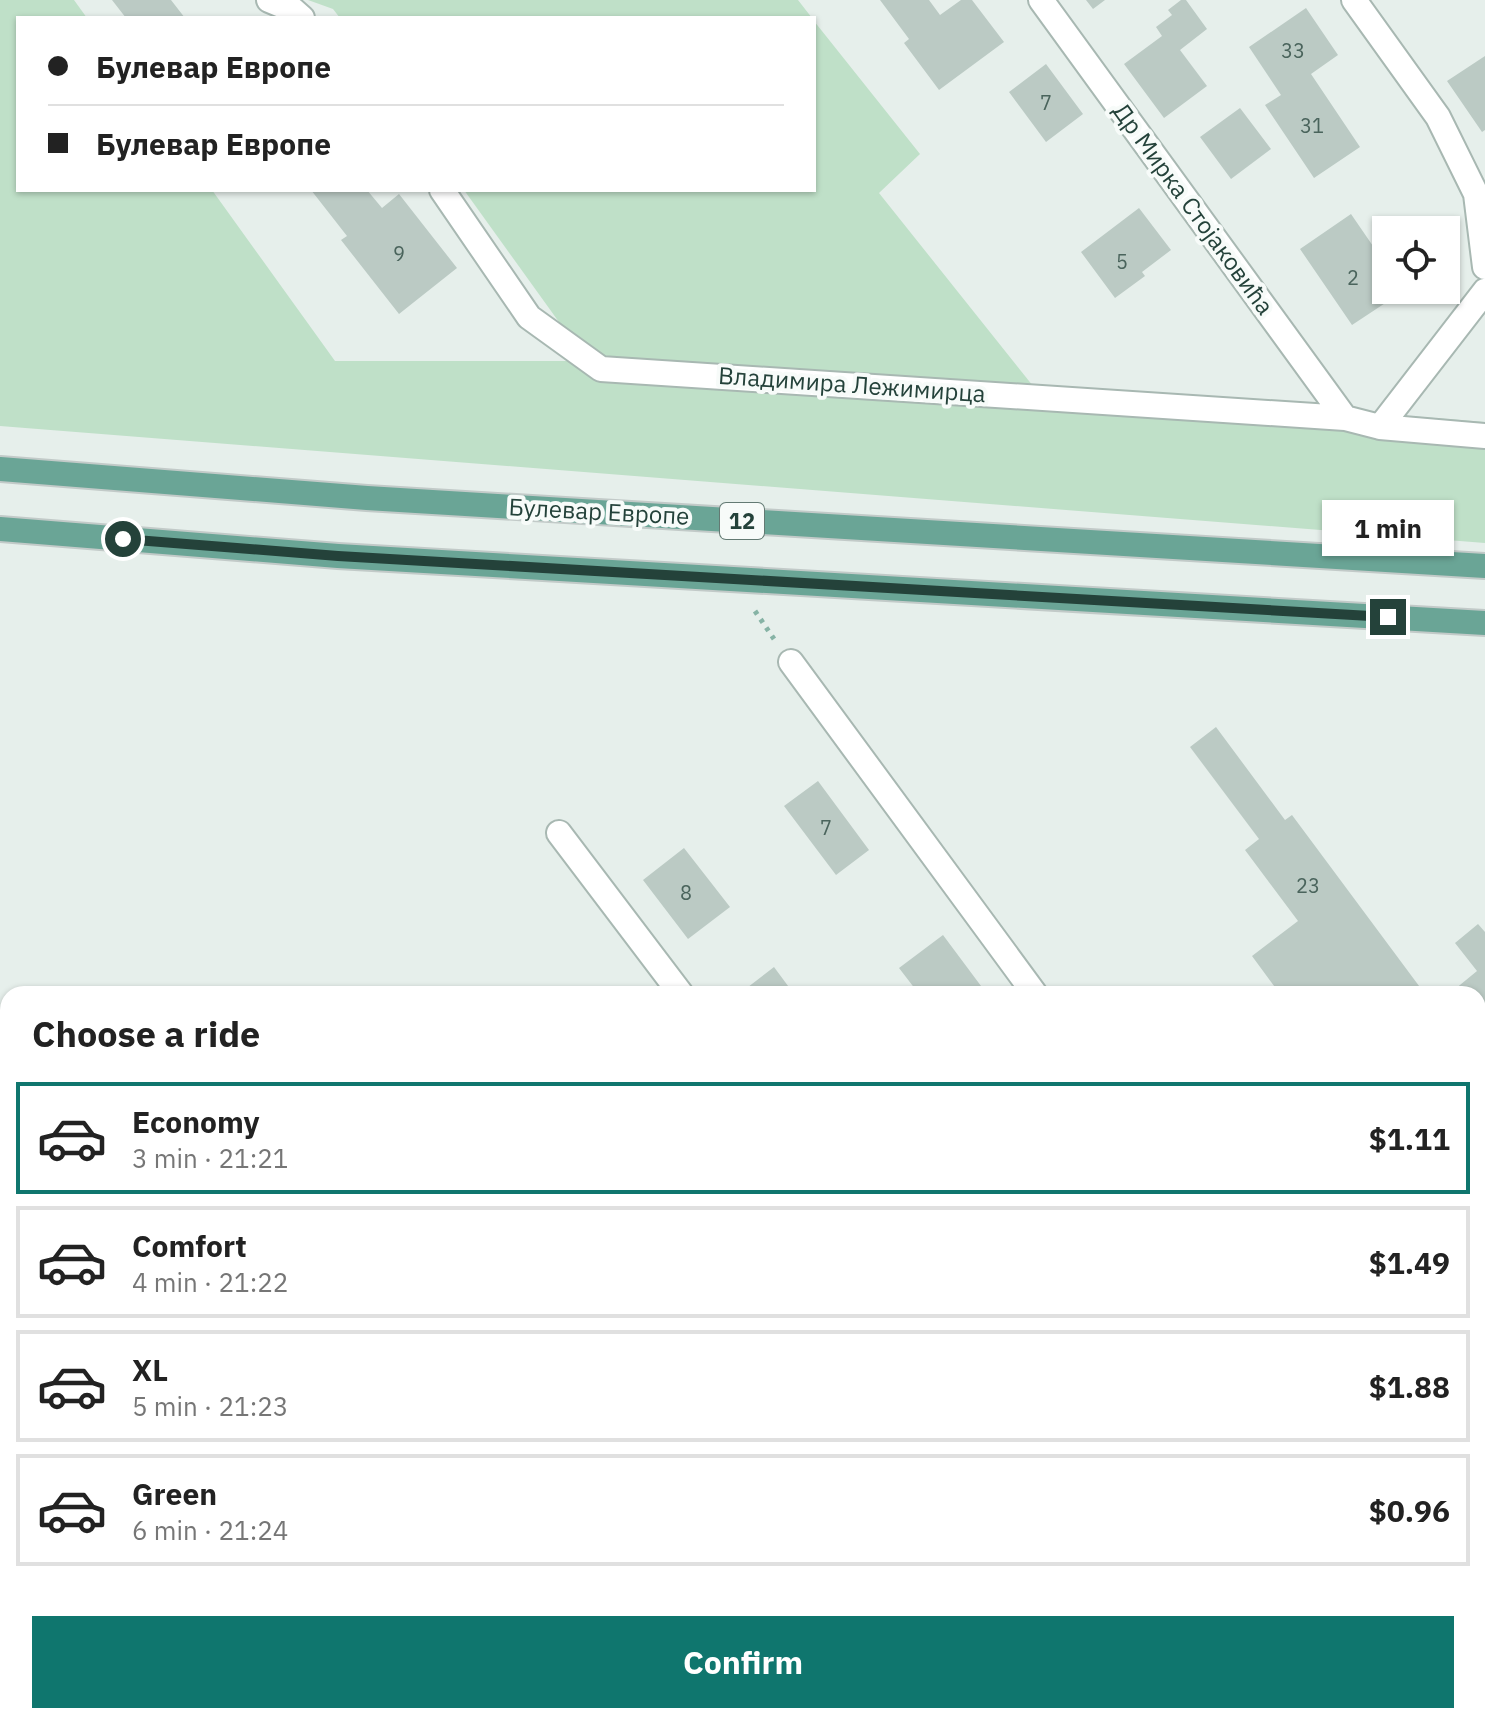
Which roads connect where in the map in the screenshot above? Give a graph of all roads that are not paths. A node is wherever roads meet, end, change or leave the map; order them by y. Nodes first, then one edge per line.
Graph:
1 (269, 0) edge
2 (1041, 0) edge
3 (1354, 0) edge
4 (300, 16) edge
5 (443, 192) edge
6 (1485, 267) edge
7 (1485, 291) edge
8 (1345, 418) junction
9 (1380, 427) junction
10 (1485, 436) edge
11 (0, 469) edge
12 (0, 529) edge
13 (1485, 566) edge
14 (1485, 623) edge
15 (791, 662) road end
16 (559, 833) dead end
17 (675, 986) edge
18 (1029, 986) edge

1 - 4 street
2 - 8 street, Др Мирка Стојаковића
3 - 6 street
5 - 8 street, Владимира Лежимирца
7 - 9 street
8 - 9 street, Владимира Лежимирца
9 - 10 street, Владимира Лежимирца
11 - 13 main road, Булевар Европе / 12
12 - 14 main road
15 - 18 street
16 - 17 street

